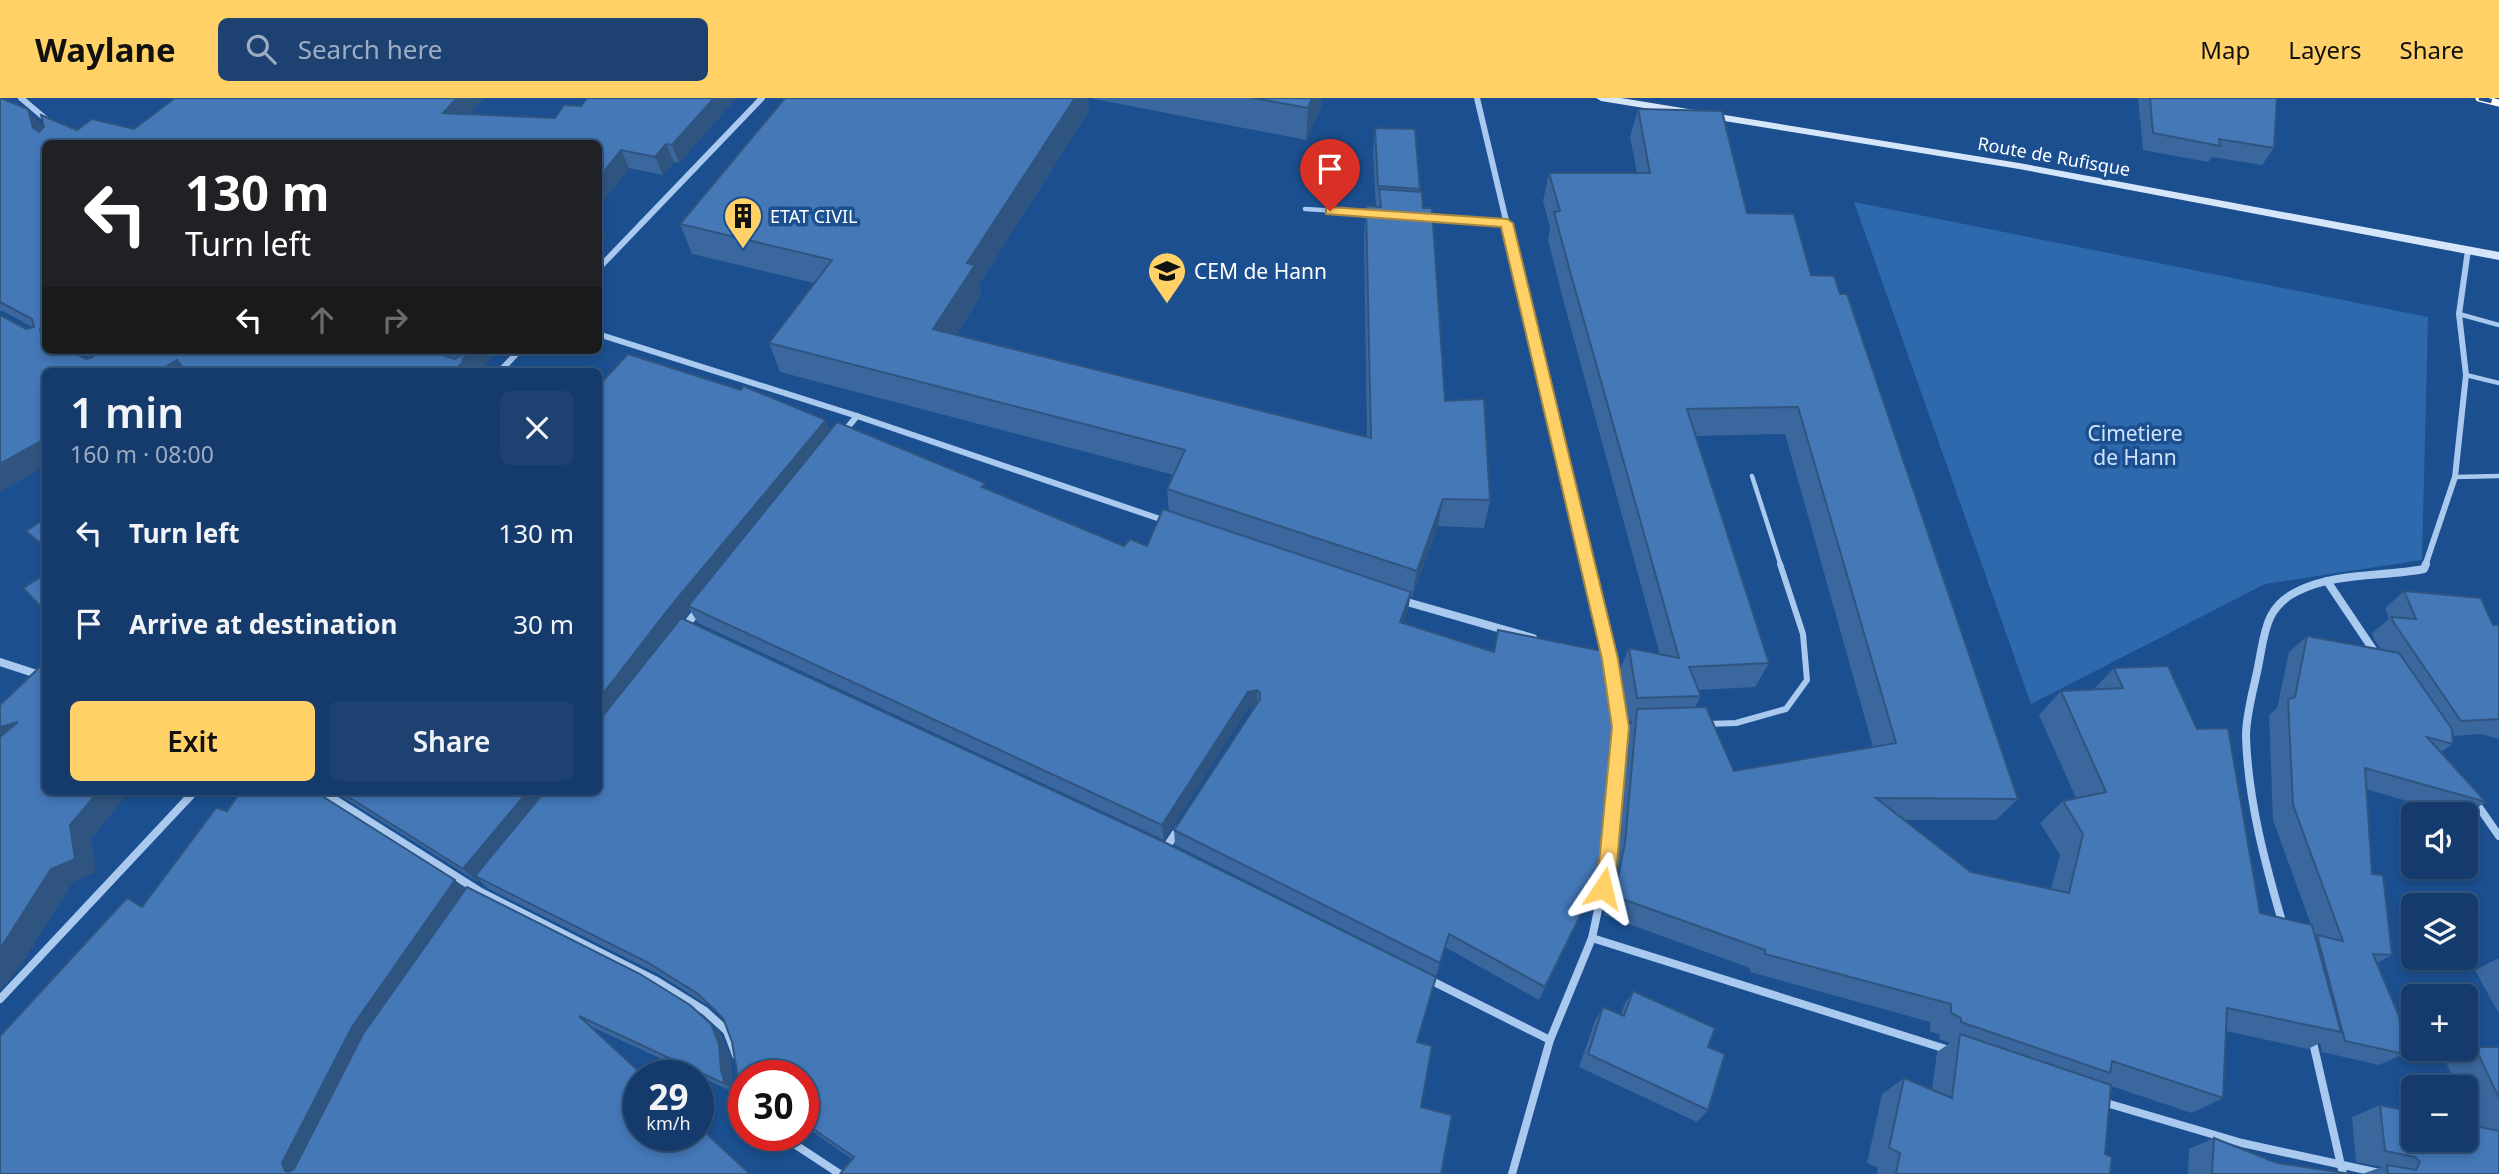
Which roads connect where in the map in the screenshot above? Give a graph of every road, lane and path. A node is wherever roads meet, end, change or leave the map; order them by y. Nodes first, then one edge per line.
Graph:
1 (21, 98) edge
2 (762, 98) edge
3 (1477, 98) edge
4 (1601, 98) edge
5 (50, 132) edge
6 (1306, 209) dead end
7 (1375, 214) edge
8 (1416, 217) edge
9 (1507, 223) junction
10 (2468, 250) junction
11 (2499, 256) edge
12 (602, 265) edge
13 (2459, 314) junction
14 (2499, 325) edge
15 (602, 335) edge
16 (516, 354) edge
17 (503, 368) edge
18 (2466, 375) junction
19 (2499, 383) edge
20 (857, 416) junction
21 (840, 437) edge
22 (1752, 476) dead end
23 (2499, 476) edge
24 (2455, 477) junction
25 (1175, 524) edge
26 (2328, 581) junction
27 (1386, 597) edge
28 (704, 604) edge
29 (686, 625) junction
30 (699, 631) edge
31 (678, 635) edge
32 (1544, 641) edge
33 (1597, 655) edge
34 (1610, 659) junction
35 (2379, 659) edge
36 (0, 662) edge
37 (1612, 673) edge
38 (42, 676) edge
39 (1619, 713) edge
40 (1698, 724) edge
41 (1634, 726) edge
42 (1621, 727) junction
43 (2468, 792) edge
44 (191, 795) edge
45 (327, 795) edge
46 (1188, 814) edge
47 (2499, 836) edge
48 (1153, 842) edge
49 (1166, 848) junction
50 (1178, 855) edge
51 (487, 881) edge
52 (479, 891) junction
53 (472, 901) edge
54 (1592, 938) junction
55 (2287, 941) edge
56 (1414, 972) edge
57 (0, 999) edge
58 (2311, 1033) edge
59 (1550, 1040) junction
60 (1957, 1052) edge
61 (737, 1060) edge
62 (2098, 1100) edge
63 (805, 1151) edge
64 (2342, 1170) edge
65 (840, 1174) edge
66 (1512, 1174) edge
67 (2384, 1174) edge

1 - 5 street
2 - 12 street
3 - 9 street
4 - 10 main road, Route de Rufisque
6 - 7 lane
8 - 9 lane
9 - 34 street
10 - 11 main road, Route de Rufisque
10 - 13 street
13 - 14 lane
13 - 18 street
15 - 20 street
16 - 17 street
18 - 19 lane
18 - 24 street
20 - 21 street
20 - 25 street
22 - 40 lane
23 - 24 lane
24 - 26 street
26 - 35 street
26 - 55 street
27 - 32 street
28 - 29 street
29 - 30 street
29 - 31 street
33 - 34 street
34 - 37 street
36 - 38 street
39 - 42 street
41 - 42 lane
42 - 54 street
43 - 47 street
44 - 57 street
45 - 52 street
46 - 49 street
48 - 49 street
49 - 50 street
51 - 52 street
52 - 53 street
52 - 61 street
54 - 59 street
54 - 60 street
56 - 59 street
58 - 64 street
59 - 66 street
62 - 64 street
63 - 65 street
64 - 67 street

